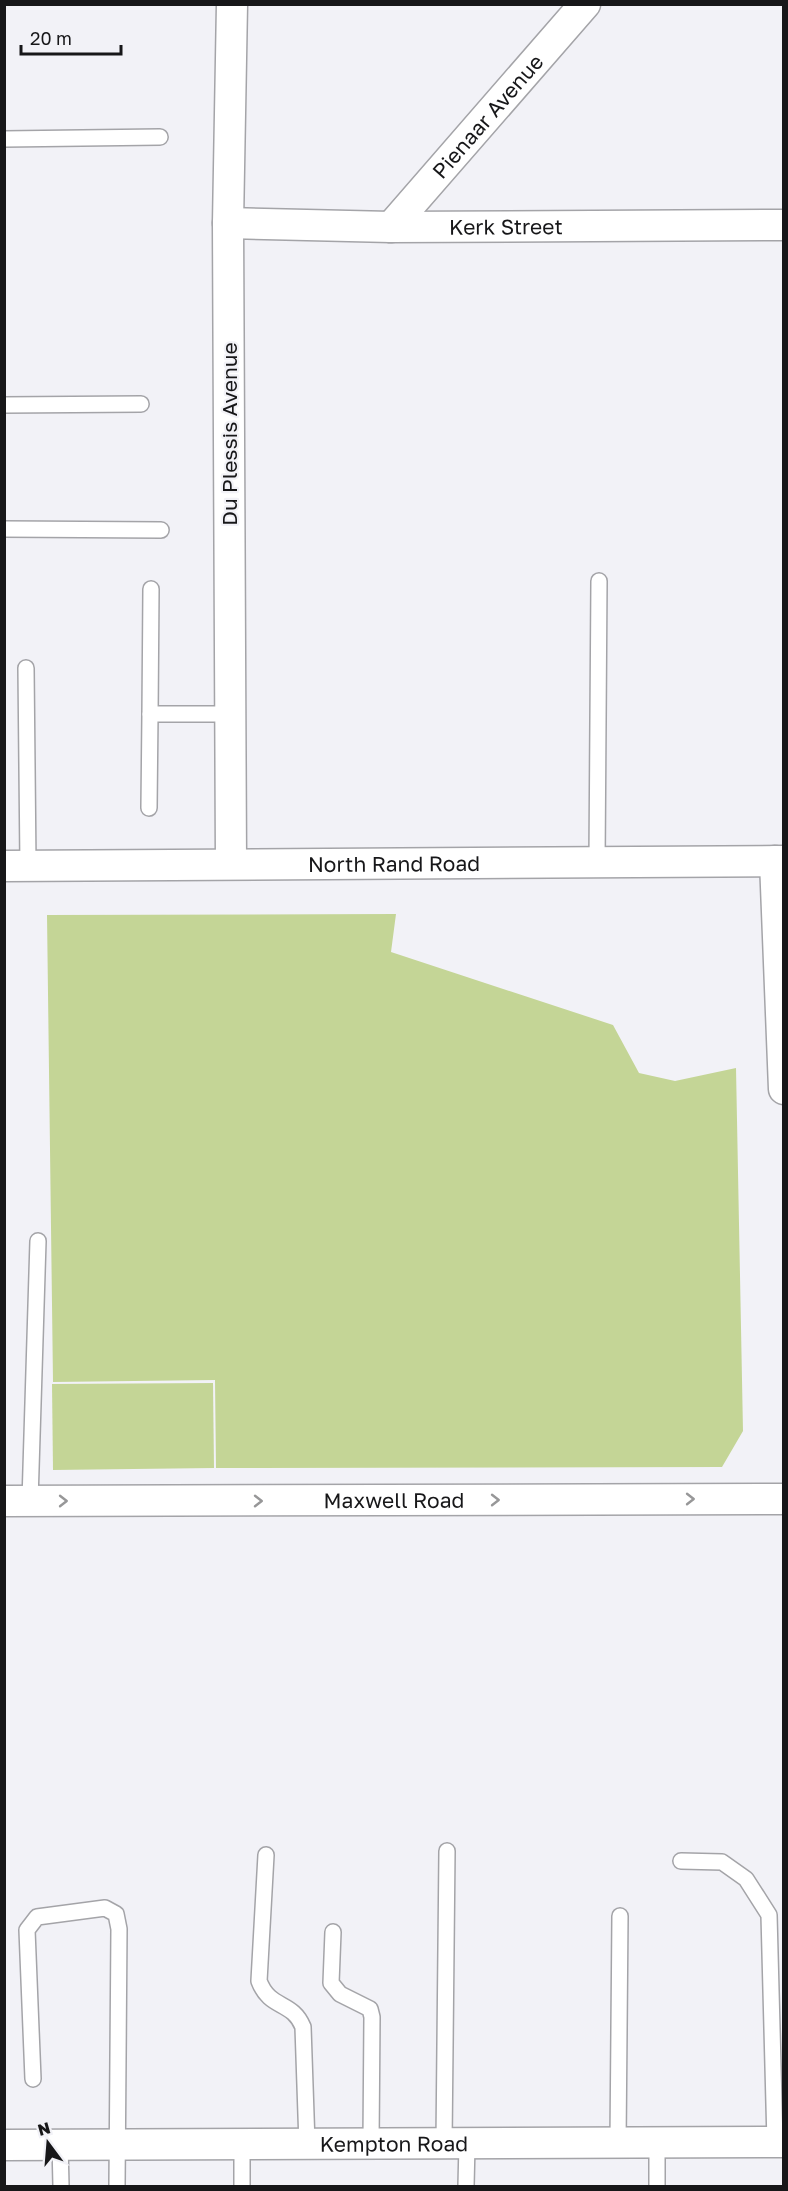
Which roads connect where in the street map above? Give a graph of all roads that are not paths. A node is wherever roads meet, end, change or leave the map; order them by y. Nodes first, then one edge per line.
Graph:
1 (232, 4) edge
2 (585, 4) edge
3 (160, 137) dead end
4 (4, 139) edge
5 (228, 223) junction
6 (783, 225) edge
7 (391, 227) junction
8 (141, 404) dead end
9 (4, 405) edge
10 (4, 529) edge
11 (161, 530) dead end
12 (599, 581) dead end
13 (151, 589) dead end
14 (26, 668) dead end
15 (150, 714) junction
16 (230, 714) junction
17 (149, 808) dead end
18 (779, 861) edge
19 (597, 862) junction
20 (231, 863) junction
21 (16, 865) edge
22 (783, 1081) edge
23 (783, 1089) edge
24 (38, 1240) dead end
25 (783, 1499) edge
26 (17, 1501) edge
27 (447, 1851) dead end
28 (266, 1855) dead end
29 (681, 1861) dead end
30 (620, 1916) dead end
31 (333, 1932) dead end
32 (33, 2079) dead end
33 (657, 2141) junction
34 (779, 2142) edge
35 (372, 2143) junction
36 (456, 2143) junction
37 (618, 2143) junction
38 (60, 2144) junction
39 (116, 2144) junction
40 (242, 2144) junction
41 (307, 2144) junction
42 (4, 2145) edge
43 (61, 2187) edge
44 (117, 2187) edge
45 (242, 2187) edge
46 (466, 2187) edge
47 (657, 2187) edge

1 - 5 street, Du Plessis Avenue
2 - 7 street, Pienaar Avenue
3 - 4 lane
5 - 7 street, Kerk Street
5 - 16 street, Du Plessis Avenue
6 - 7 street, Kerk Street
8 - 9 lane
10 - 11 lane
12 - 19 lane
13 - 15 lane
14 - 21 lane
15 - 16 lane
15 - 17 lane
16 - 20 street, Du Plessis Avenue
18 - 19 street, North Rand Road
18 - 22 street
19 - 20 street, North Rand Road
20 - 21 street, North Rand Road
22 - 23 street
24 - 26 lane
26 -> 25 street, Maxwell Road
27 - 36 lane
28 - 41 lane
29 - 34 lane
30 - 37 lane
31 - 35 lane
32 - 39 lane
33 - 34 street, Kempton Road
33 - 37 street, Kempton Road
33 - 47 lane
35 - 36 street, Kempton Road
35 - 41 street, Kempton Road
36 - 37 street, Kempton Road
36 - 46 lane
38 - 39 street, Kempton Road
38 - 42 street, Kempton Road
38 - 43 lane
39 - 40 street, Kempton Road
39 - 44 lane
40 - 41 street, Kempton Road
40 - 45 lane

